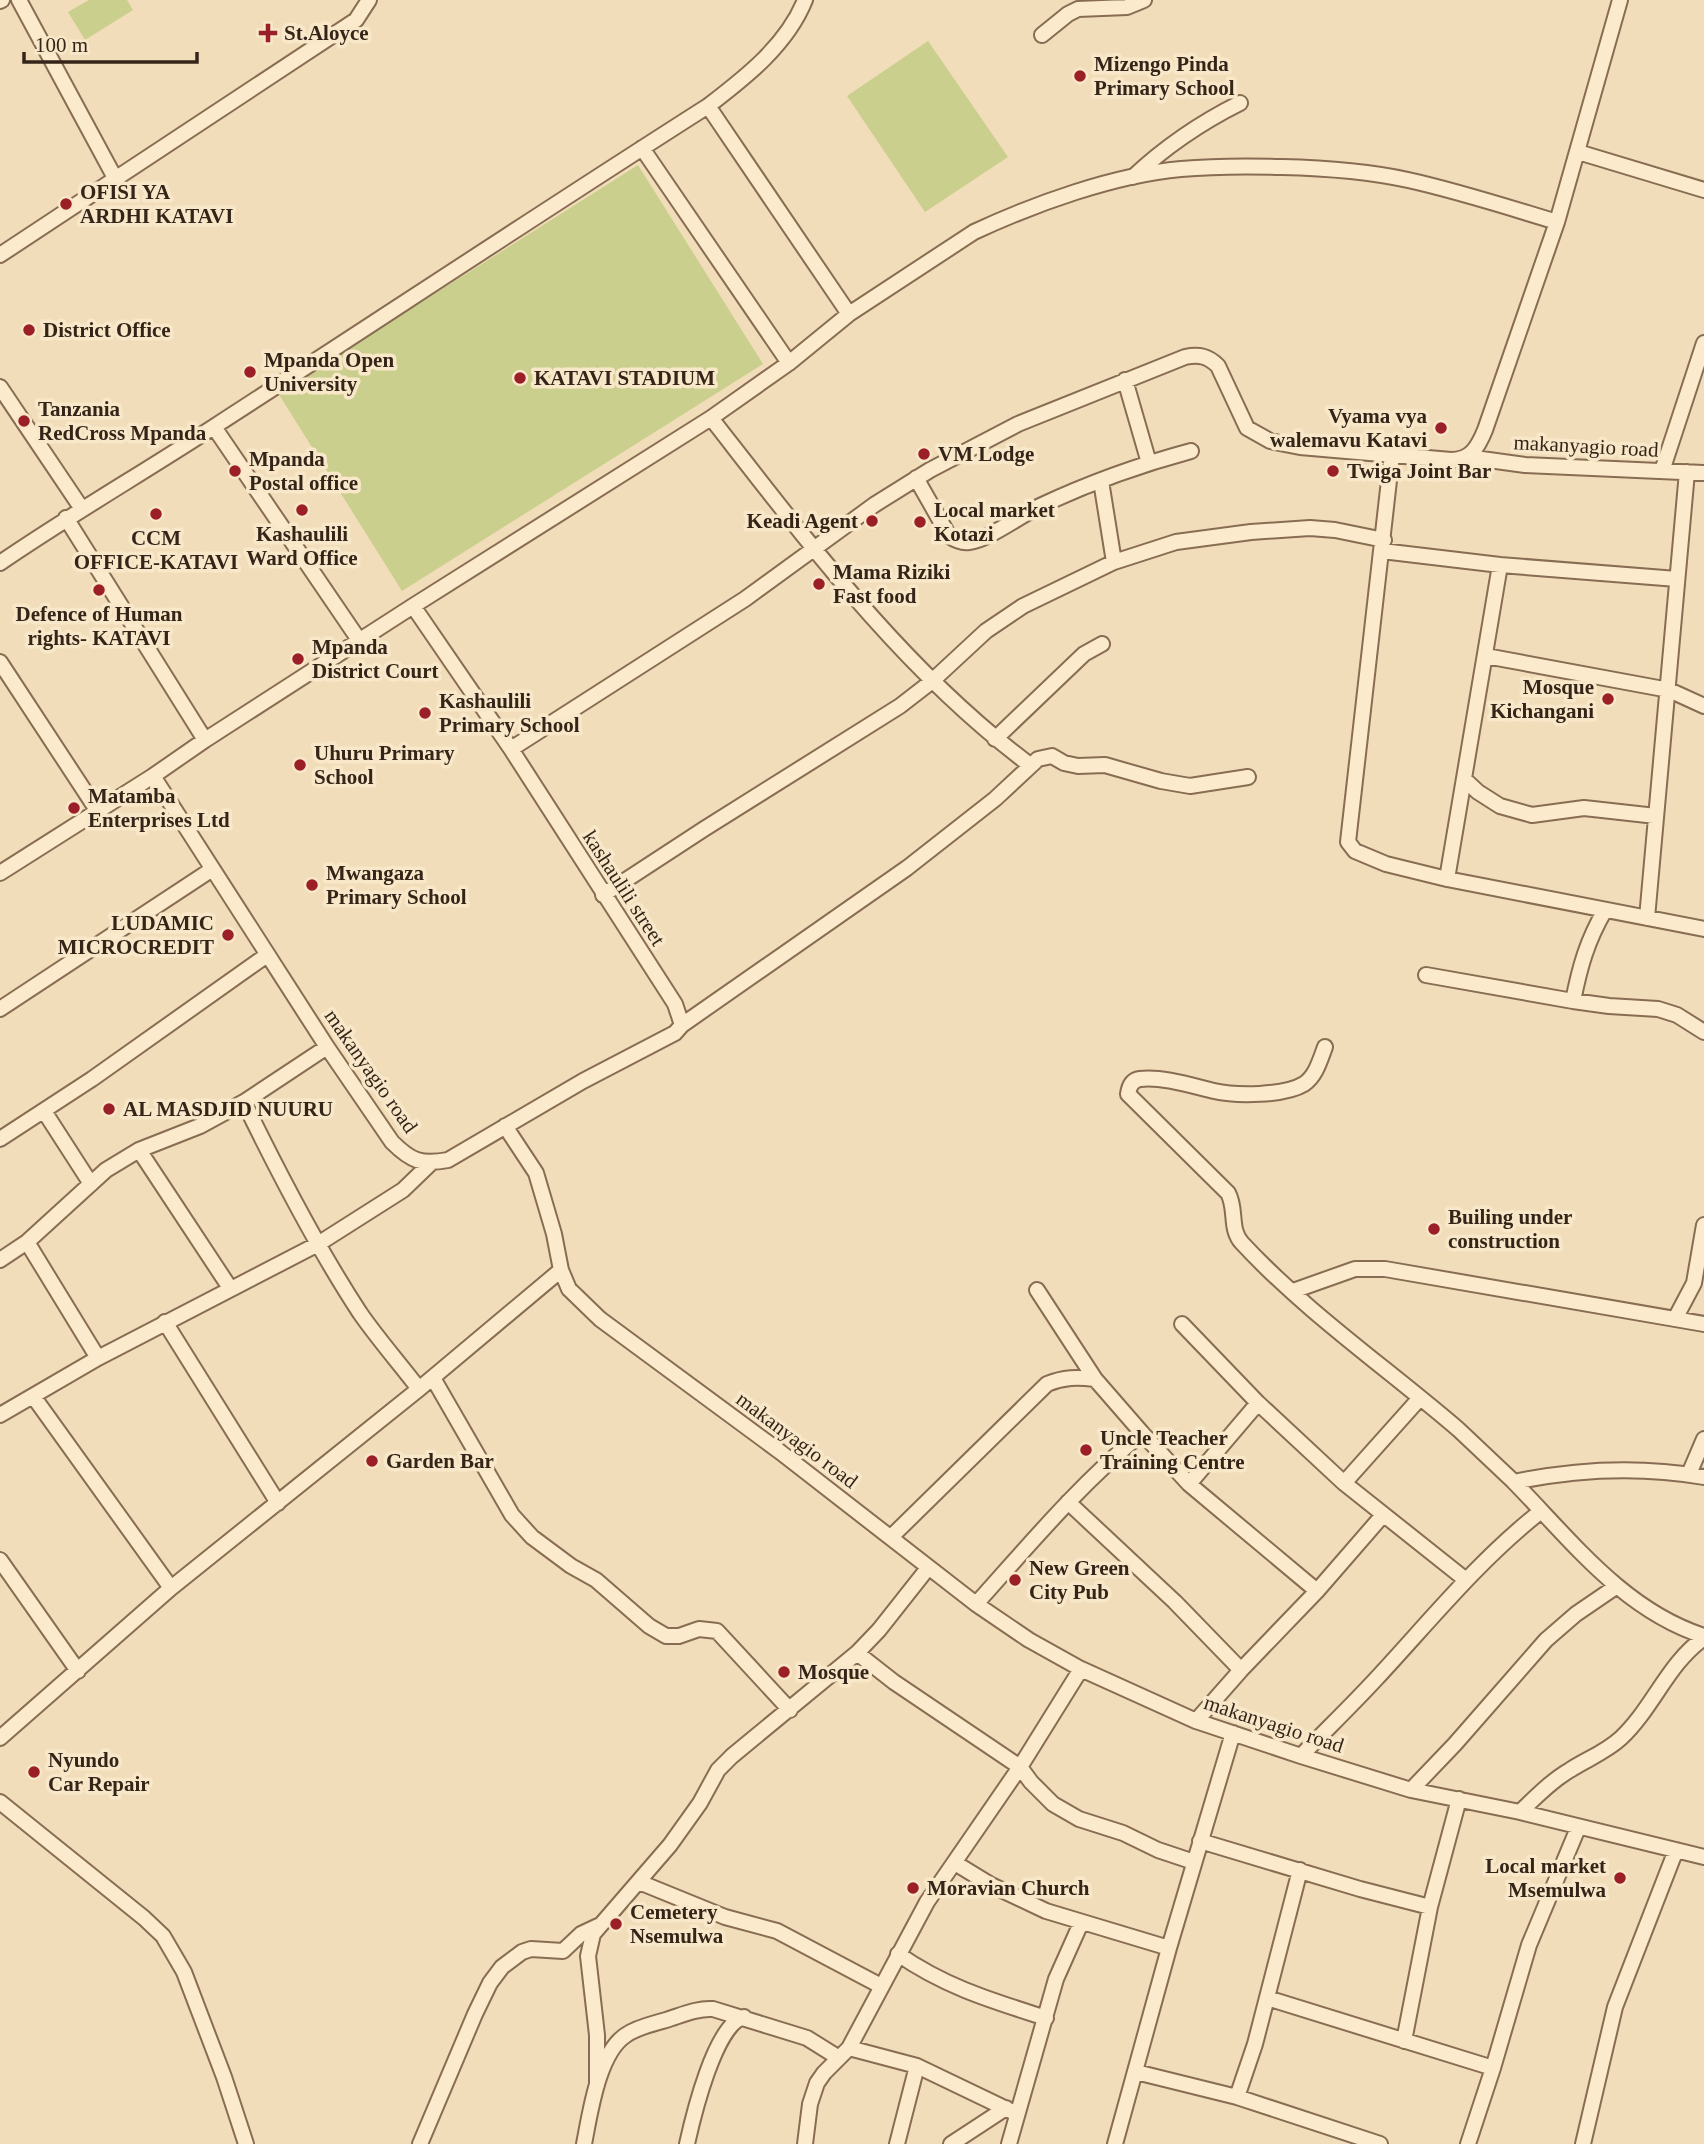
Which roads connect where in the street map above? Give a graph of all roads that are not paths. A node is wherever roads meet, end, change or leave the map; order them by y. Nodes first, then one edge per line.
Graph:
1 (19, 0) edge
2 (369, 0) edge
3 (806, 0) edge
4 (1144, 0) edge
5 (1620, 0) edge
6 (1042, 35) dead end
7 (1240, 103) dead end
8 (708, 106) junction
9 (642, 148) junction
10 (1577, 152) junction
11 (1133, 177) junction
12 (115, 178) junction
13 (1704, 190) edge
14 (1557, 222) junction
15 (0, 255) edge
16 (849, 314) junction
17 (1704, 343) edge
18 (789, 363) junction
19 (1125, 380) junction
20 (0, 387) edge
21 (711, 418) junction
22 (214, 427) junction
23 (1485, 430) junction
24 (1191, 451) dead end
25 (1392, 454) junction
26 (1467, 457) junction
27 (1149, 463) junction
28 (1508, 464) junction
29 (1662, 471) junction
30 (1687, 472) junction
31 (1704, 473) edge
32 (916, 478) junction
33 (1101, 481) junction
34 (82, 509) junction
35 (66, 518) junction
36 (1383, 545) junction
37 (814, 550) junction
38 (1114, 562) junction
39 (0, 563) edge
40 (1500, 565) junction
41 (1678, 579) junction
42 (413, 606) junction
43 (359, 640) junction
44 (1102, 644) dead end
45 (1486, 656) junction
46 (0, 662) edge
47 (931, 682) junction
48 (1669, 690) junction
49 (1704, 706) edge
50 (995, 739) junction
51 (205, 740) junction
52 (511, 749) junction
53 (1030, 765) junction
54 (153, 776) junction
55 (1248, 777) dead end
56 (1464, 779) junction
57 (97, 810) junction
58 (1656, 816) junction
59 (211, 870) junction
60 (0, 873) edge
61 (1447, 879) junction
62 (603, 895) junction
63 (1605, 910) junction
64 (1647, 918) junction
65 (1704, 929) edge
66 (267, 955) junction
67 (1426, 975) dead end
68 (1573, 1001) junction
69 (0, 1009) edge
70 (682, 1025) junction
71 (1704, 1032) edge
72 (327, 1046) junction
73 (1325, 1047) dead end
74 (244, 1102) junction
75 (44, 1111) junction
76 (505, 1126) junction
77 (0, 1139) edge
78 (139, 1150) junction
79 (430, 1164) junction
80 (91, 1184) junction
81 (1704, 1225) edge
82 (27, 1242) junction
83 (318, 1244) junction
84 (0, 1260) edge
85 (561, 1270) junction
86 (230, 1288) junction
87 (1037, 1290) dead end
88 (1293, 1291) junction
89 (1675, 1319) junction
90 (165, 1322) junction
91 (1182, 1324) dead end
92 (1704, 1324) edge
93 (98, 1358) junction
94 (433, 1378) junction
95 (1095, 1379) junction
96 (419, 1389) junction
97 (33, 1395) junction
98 (1420, 1398) junction
99 (1258, 1403) junction
100 (0, 1415) edge
101 (1142, 1433) junction
102 (1704, 1439) edge
103 (1689, 1474) junction
104 (1704, 1477) edge
105 (1514, 1482) junction
106 (1344, 1483) junction
107 (1189, 1484) junction
108 (1068, 1502) junction
109 (278, 1503) junction
110 (1540, 1512) junction
111 (1383, 1514) junction
112 (891, 1537) junction
113 (0, 1560) edge
114 (928, 1568) junction
115 (1466, 1580) junction
116 (1617, 1586) junction
117 (171, 1588) junction
118 (1317, 1591) junction
119 (976, 1604) junction
120 (1704, 1637) edge
121 (857, 1653) junction
122 (1081, 1669) junction
123 (1241, 1670) junction
124 (78, 1671) junction
125 (790, 1710) junction
126 (1196, 1721) junction
127 (1233, 1733) junction
128 (0, 1738) edge
129 (1301, 1756) junction
130 (1020, 1767) junction
131 (1411, 1790) junction
132 (1459, 1799) junction
133 (0, 1802) edge
134 (1520, 1812) junction
135 (1578, 1828) junction
136 (1200, 1841) junction
137 (1676, 1850) junction
138 (1704, 1857) edge
139 (1194, 1862) junction
140 (955, 1863) junction
141 (1300, 1870) junction
142 (639, 1882) junction
143 (1430, 1907) junction
144 (1081, 1923) junction
145 (598, 1926) junction
146 (1169, 1948) junction
147 (898, 1954) junction
148 (881, 1986) junction
149 (1267, 1998) junction
150 (744, 2017) junction
151 (1046, 2018) junction
152 (859, 2032) junction
153 (1404, 2041) junction
154 (844, 2053) junction
155 (874, 2055) junction
156 (917, 2066) junction
157 (1493, 2068) junction
158 (1136, 2072) junction
159 (597, 2085) junction
160 (1237, 2096) junction
161 (1012, 2111) junction
162 (1013, 2141) edge
163 (246, 2144) edge
164 (420, 2144) edge
165 (584, 2144) edge
166 (687, 2144) edge
167 (805, 2144) edge
168 (897, 2144) edge
169 (951, 2144) edge
170 (1115, 2144) edge
171 (1380, 2144) edge
172 (1468, 2144) edge
173 (1583, 2144) edge

1 - 12 street
2 - 12 street
3 - 8 street
4 - 6 street
5 - 10 street
7 - 11 street
8 - 9 street
8 - 16 street
9 - 18 street
9 - 22 street
10 - 13 street
10 - 14 street
11 - 14 street
11 - 16 street
12 - 15 street
14 - 23 street
16 - 18 street
17 - 29 street
18 - 21 street
19 - 25 street, makanyagio road
19 - 27 street
19 - 32 street
20 - 34 street
21 - 37 street
21 - 42 street
22 - 34 street
22 - 43 street
23 - 26 street
23 - 28 street
24 - 27 street
25 - 26 street, makanyagio road
25 - 36 street
26 - 28 street, makanyagio road
27 - 33 street
28 - 29 street, makanyagio road
29 - 30 street, makanyagio road
30 - 31 street, makanyagio road
30 - 41 street
32 - 33 street
32 - 37 street
33 - 38 street
34 - 35 street
35 - 39 street
35 - 51 street
36 - 38 street
36 - 40 street
36 - 61 street
37 - 47 street
37 - 52 street
38 - 47 street
40 - 41 street
40 - 45 street
41 - 48 street
42 - 43 street
42 - 52 street, kashaulili street
43 - 51 street
44 - 50 street
45 - 48 street
45 - 56 street
46 - 57 street
47 - 50 street
47 - 62 street
48 - 49 street
48 - 58 street
50 - 53 street
51 - 54 street
52 - 62 street, kashaulili street
53 - 55 street
53 - 70 street
54 - 57 street
54 - 59 street, makanyagio road
56 - 58 street
56 - 61 street
57 - 60 street
58 - 64 street
59 - 66 street, makanyagio road
59 - 69 street
61 - 63 street
62 - 70 street, kashaulili street
63 - 64 street
63 - 68 street
64 - 65 street
66 - 72 street, makanyagio road
66 - 75 street
67 - 68 street
68 - 71 street
70 - 76 street
72 - 74 street
72 - 79 street, makanyagio road
73 - 88 street
74 - 78 street
74 - 83 street
75 - 77 street
75 - 80 street
76 - 79 street
76 - 85 street, makanyagio road
78 - 80 street
78 - 86 street
79 - 83 street
80 - 82 street
81 - 89 street
82 - 84 street
82 - 93 street
83 - 86 street
83 - 96 street
85 - 94 street
85 - 112 street, makanyagio road
86 - 90 street
87 - 95 street
88 - 89 street
88 - 98 street
89 - 92 street
90 - 93 street
90 - 109 street
91 - 99 street
93 - 97 street
94 - 96 street
94 - 125 street
95 - 101 street
95 - 112 street
96 - 109 street
97 - 100 street
97 - 117 street
98 - 105 street
98 - 106 street
99 - 106 street
99 - 107 street
101 - 107 street
101 - 108 street
102 - 103 street
103 - 104 street
103 - 105 street
105 - 110 street
106 - 111 street
107 - 118 street
108 - 119 street
108 - 123 street
109 - 117 street
110 - 115 street
110 - 116 street
111 - 115 street
111 - 118 street
112 - 114 street, makanyagio road
113 - 124 street
114 - 119 street, makanyagio road
114 - 121 street
115 - 129 street
116 - 120 street
116 - 131 street
117 - 124 street
118 - 123 street
119 - 122 street, makanyagio road
120 - 134 street
121 - 125 street
121 - 130 street
122 - 126 street, makanyagio road
122 - 130 street
123 - 126 street
124 - 128 street
125 - 142 street
126 - 127 street, makanyagio road
127 - 129 street, makanyagio road
127 - 136 street
129 - 131 street, makanyagio road
130 - 139 street
130 - 140 street
131 - 132 street, makanyagio road
132 - 134 street, makanyagio road
132 - 143 street
133 - 163 street
134 - 135 street, makanyagio road
135 - 137 street, makanyagio road
135 - 157 street
136 - 139 street
136 - 141 street
137 - 138 street, makanyagio road
137 - 173 street
139 - 146 street
140 - 144 street
140 - 147 street
141 - 143 street
141 - 149 street
142 - 145 street
142 - 148 street
143 - 153 street
144 - 146 street
144 - 151 street
145 - 159 street
145 - 164 street
146 - 158 street
147 - 148 street
147 - 151 street
148 - 152 street
149 - 153 street
149 - 160 street
150 - 154 street
150 - 159 street
150 - 166 street
151 - 161 street
152 - 154 street
152 - 155 street
153 - 157 street
154 - 155 street
154 - 167 street
155 - 156 street
156 - 161 street
156 - 168 street
157 - 172 street
158 - 160 street
158 - 170 street
159 - 165 street
160 - 171 street
161 - 162 street
161 - 169 street

